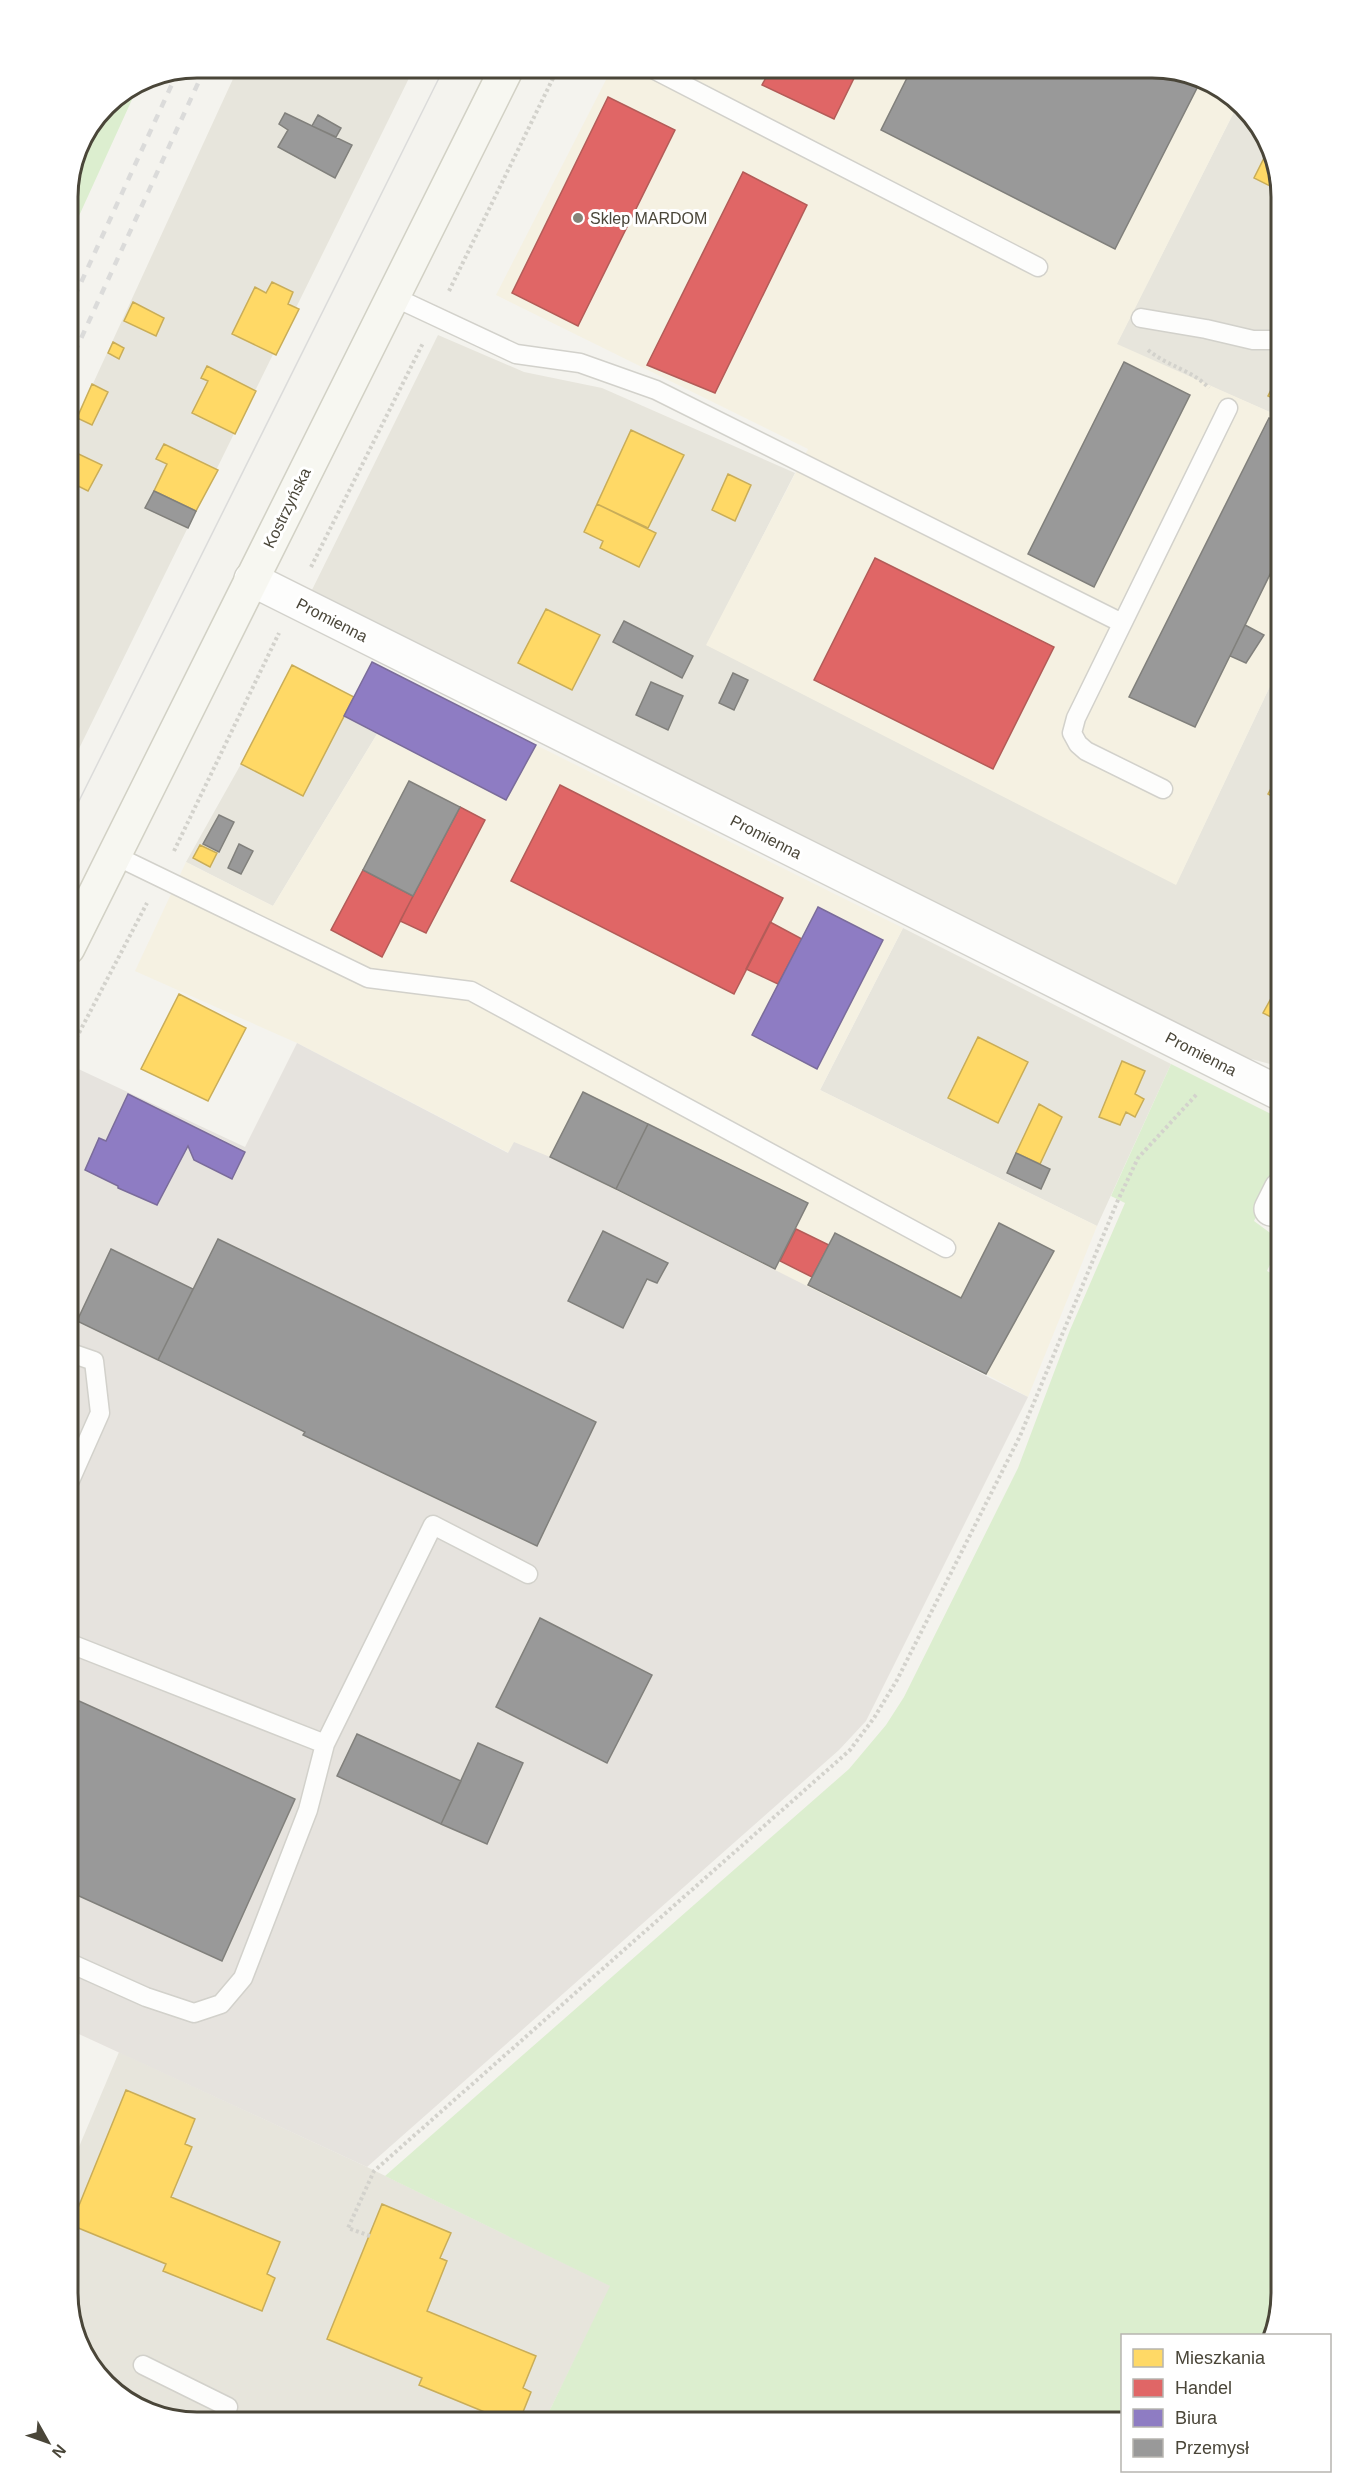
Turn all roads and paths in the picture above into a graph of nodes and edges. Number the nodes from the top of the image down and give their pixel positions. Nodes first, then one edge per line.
1 (502, 78) edge
2 (553, 78) edge
3 (670, 78) edge
4 (1038, 267) dead end
5 (392, 296) junction
6 (437, 316) junction
7 (1141, 318) joint
8 (1271, 340) edge
9 (1228, 408) joint
10 (251, 579) junction
11 (294, 601) junction
12 (1122, 623) junction
13 (1163, 789) dead end
14 (114, 855) junction
15 (161, 877) junction
16 (78, 928) edge
17 (78, 1035) edge
18 (1225, 1066) junction
19 (1271, 1089) edge
20 (946, 1248) dead end
21 (78, 1355) edge
22 (78, 1462) edge
23 (528, 1574) dead end
24 (78, 1647) edge
25 (325, 1744) junction
26 (78, 1966) edge
27 (369, 2236) dead end
28 (143, 2366) dead end
29 (226, 2412) edge

1 - 5 main road, Kostrzyńska
2 - 6 path
3 - 4 lane
5 - 6 lane
5 - 10 main road, Kostrzyńska
6 - 11 path
6 - 12 lane
7 - 8 lane
7 - 9 path
9 - 12 lane
10 - 11 street, Promienna
10 - 14 main road, Kostrzyńska
11 - 15 path
11 - 18 street, Promienna
12 - 13 lane
14 - 15 lane
14 - 16 main road, Kostrzyńska
15 - 17 path
15 - 20 lane
18 - 19 street, Promienna
18 - 27 path
21 - 22 lane
23 - 25 lane
24 - 25 lane
25 - 26 lane
28 - 29 lane

